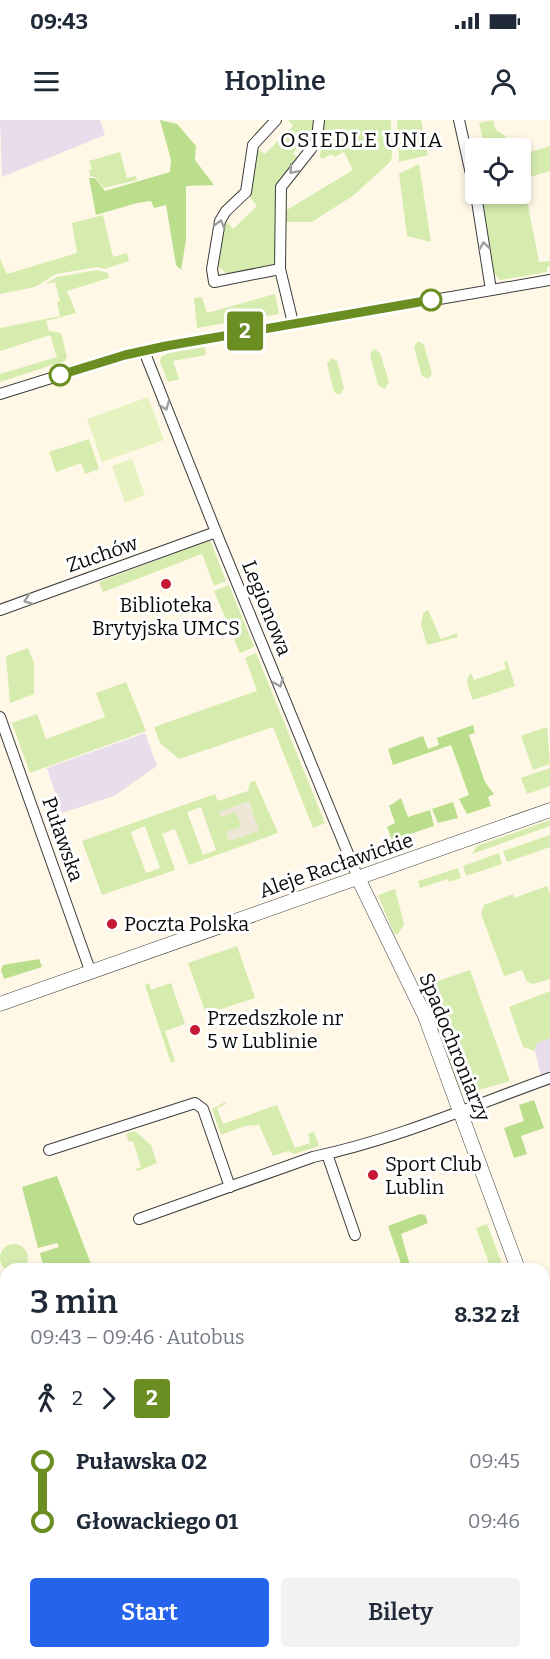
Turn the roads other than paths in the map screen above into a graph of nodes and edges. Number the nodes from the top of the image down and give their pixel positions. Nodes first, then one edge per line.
1 (276, 120) edge
2 (319, 120) edge
3 (459, 120) edge
4 (280, 269) junction
5 (550, 280) edge
6 (491, 290) junction
7 (293, 323) junction
8 (144, 351) junction
9 (0, 394) edge
10 (216, 532) junction
11 (0, 610) edge
12 (0, 717) edge
13 (550, 810) edge
14 (358, 879) junction
15 (92, 973) junction
16 (0, 1005) edge
17 (550, 1078) edge
18 (460, 1111) junction
19 (49, 1150) dead end
20 (327, 1154) junction
21 (230, 1187) junction
22 (139, 1219) dead end
23 (355, 1235) dead end
24 (516, 1263) edge

4 -> 1 street
2 -> 4 street
6 -> 3 street
4 - 7 street
5 - 6 street
6 - 7 street
7 - 8 street
8 - 9 street
8 -> 10 street, Legionowa
10 -> 11 street, Zuchów
10 -> 14 street, Legionowa
12 - 15 street, Puławska
13 - 14 street, Aleje Racławickie
14 - 15 street, Aleje Racławickie
14 - 18 street, Spadochroniarzy
15 - 16 street, Aleje Racławickie
17 - 18 street
18 - 20 street
18 - 24 street, Spadochroniarzy
19 - 21 street
20 - 21 street
20 - 23 street
21 - 22 street

